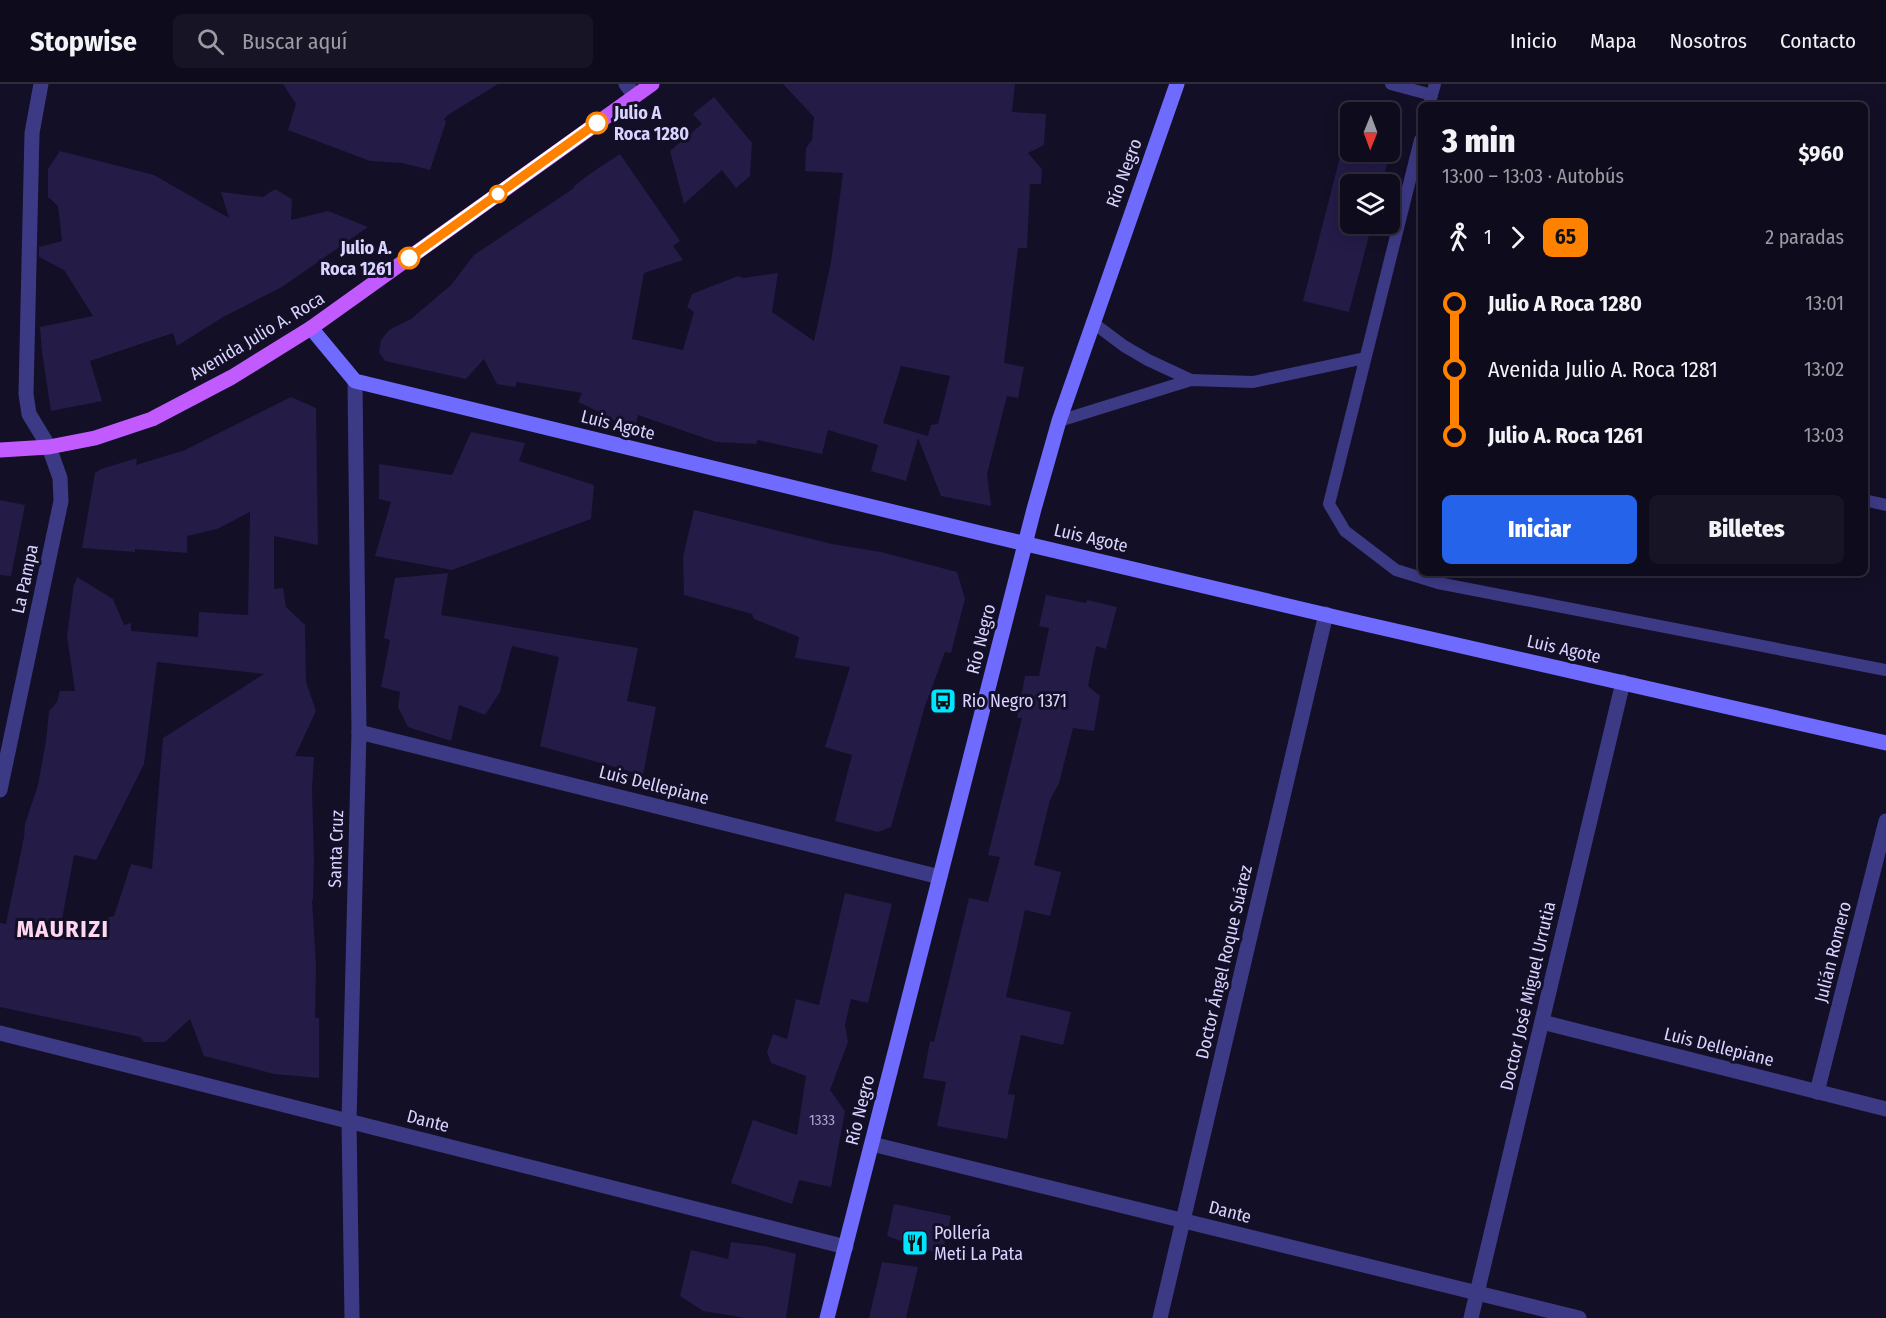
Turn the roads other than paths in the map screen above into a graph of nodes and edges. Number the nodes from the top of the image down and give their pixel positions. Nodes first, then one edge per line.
1 (41, 84) edge
2 (652, 84) edge
3 (1177, 84) edge
4 (1391, 84) edge
5 (631, 90) edge
6 (1432, 95) edge
7 (1418, 148) edge
8 (1092, 322) junction
9 (311, 328) junction
10 (1365, 358) junction
11 (1191, 380) junction
12 (355, 381) junction
13 (1059, 421) junction
14 (49, 447) junction
15 (0, 450) edge
16 (1868, 501) edge
17 (1886, 506) edge
18 (1025, 542) junction
19 (1326, 614) junction
20 (1886, 670) edge
21 (1623, 682) junction
22 (359, 732) junction
23 (1886, 743) edge
24 (0, 790) edge
25 (1886, 821) edge
26 (940, 877) junction
27 (1542, 1022) junction
28 (0, 1033) edge
29 (1817, 1092) junction
30 (1886, 1109) edge
31 (349, 1121) junction
32 (872, 1144) junction
33 (1183, 1220) junction
34 (846, 1247) junction
35 (1477, 1293) junction
36 (352, 1318) edge
37 (828, 1318) edge
38 (1160, 1318) edge
39 (1471, 1318) edge
40 (1579, 1318) edge

1 - 14 street, La Pampa
2 - 5 main road, Avenida Julio A. Roca
3 - 8 main road, Río Negro
4 - 6 lane
5 - 9 main road, Avenida Julio A. Roca
7 - 10 lane
8 - 11 lane
8 - 13 main road, Río Negro
9 - 12 main road
9 - 14 main road, Avenida Julio A. Roca
10 - 11 lane
10 - 20 lane
11 - 13 lane
12 - 18 main road, Luis Agote
12 - 22 street, Santa Cruz
13 - 18 main road, Río Negro
14 - 15 main road, Avenida Julio A. Roca
14 - 24 street, La Pampa
16 - 17 lane
18 - 19 main road, Luis Agote
18 - 26 main road, Río Negro
19 - 21 main road, Luis Agote
19 - 33 street, Doctor Ángel Roque Suárez
21 - 23 main road, Luis Agote
21 - 27 street, Doctor José Miguel Urrutia
22 - 26 street, Luis Dellepiane
22 - 31 street, Santa Cruz
25 - 29 street, Julián Romero
26 - 32 main road, Río Negro
27 - 29 street, Luis Dellepiane
27 - 35 street, Doctor José Miguel Urrutia
28 - 31 street, Dante
29 - 30 street, Luis Dellepiane
31 - 34 street, Dante
31 - 36 street, Santa Cruz
32 - 33 street, Dante
32 - 34 main road, Río Negro
33 - 35 street, Dante
33 - 38 street, Doctor Ángel Roque Suárez
34 - 37 main road, Río Negro
35 - 39 street, Doctor José Miguel Urrutia
35 - 40 street, Dante

